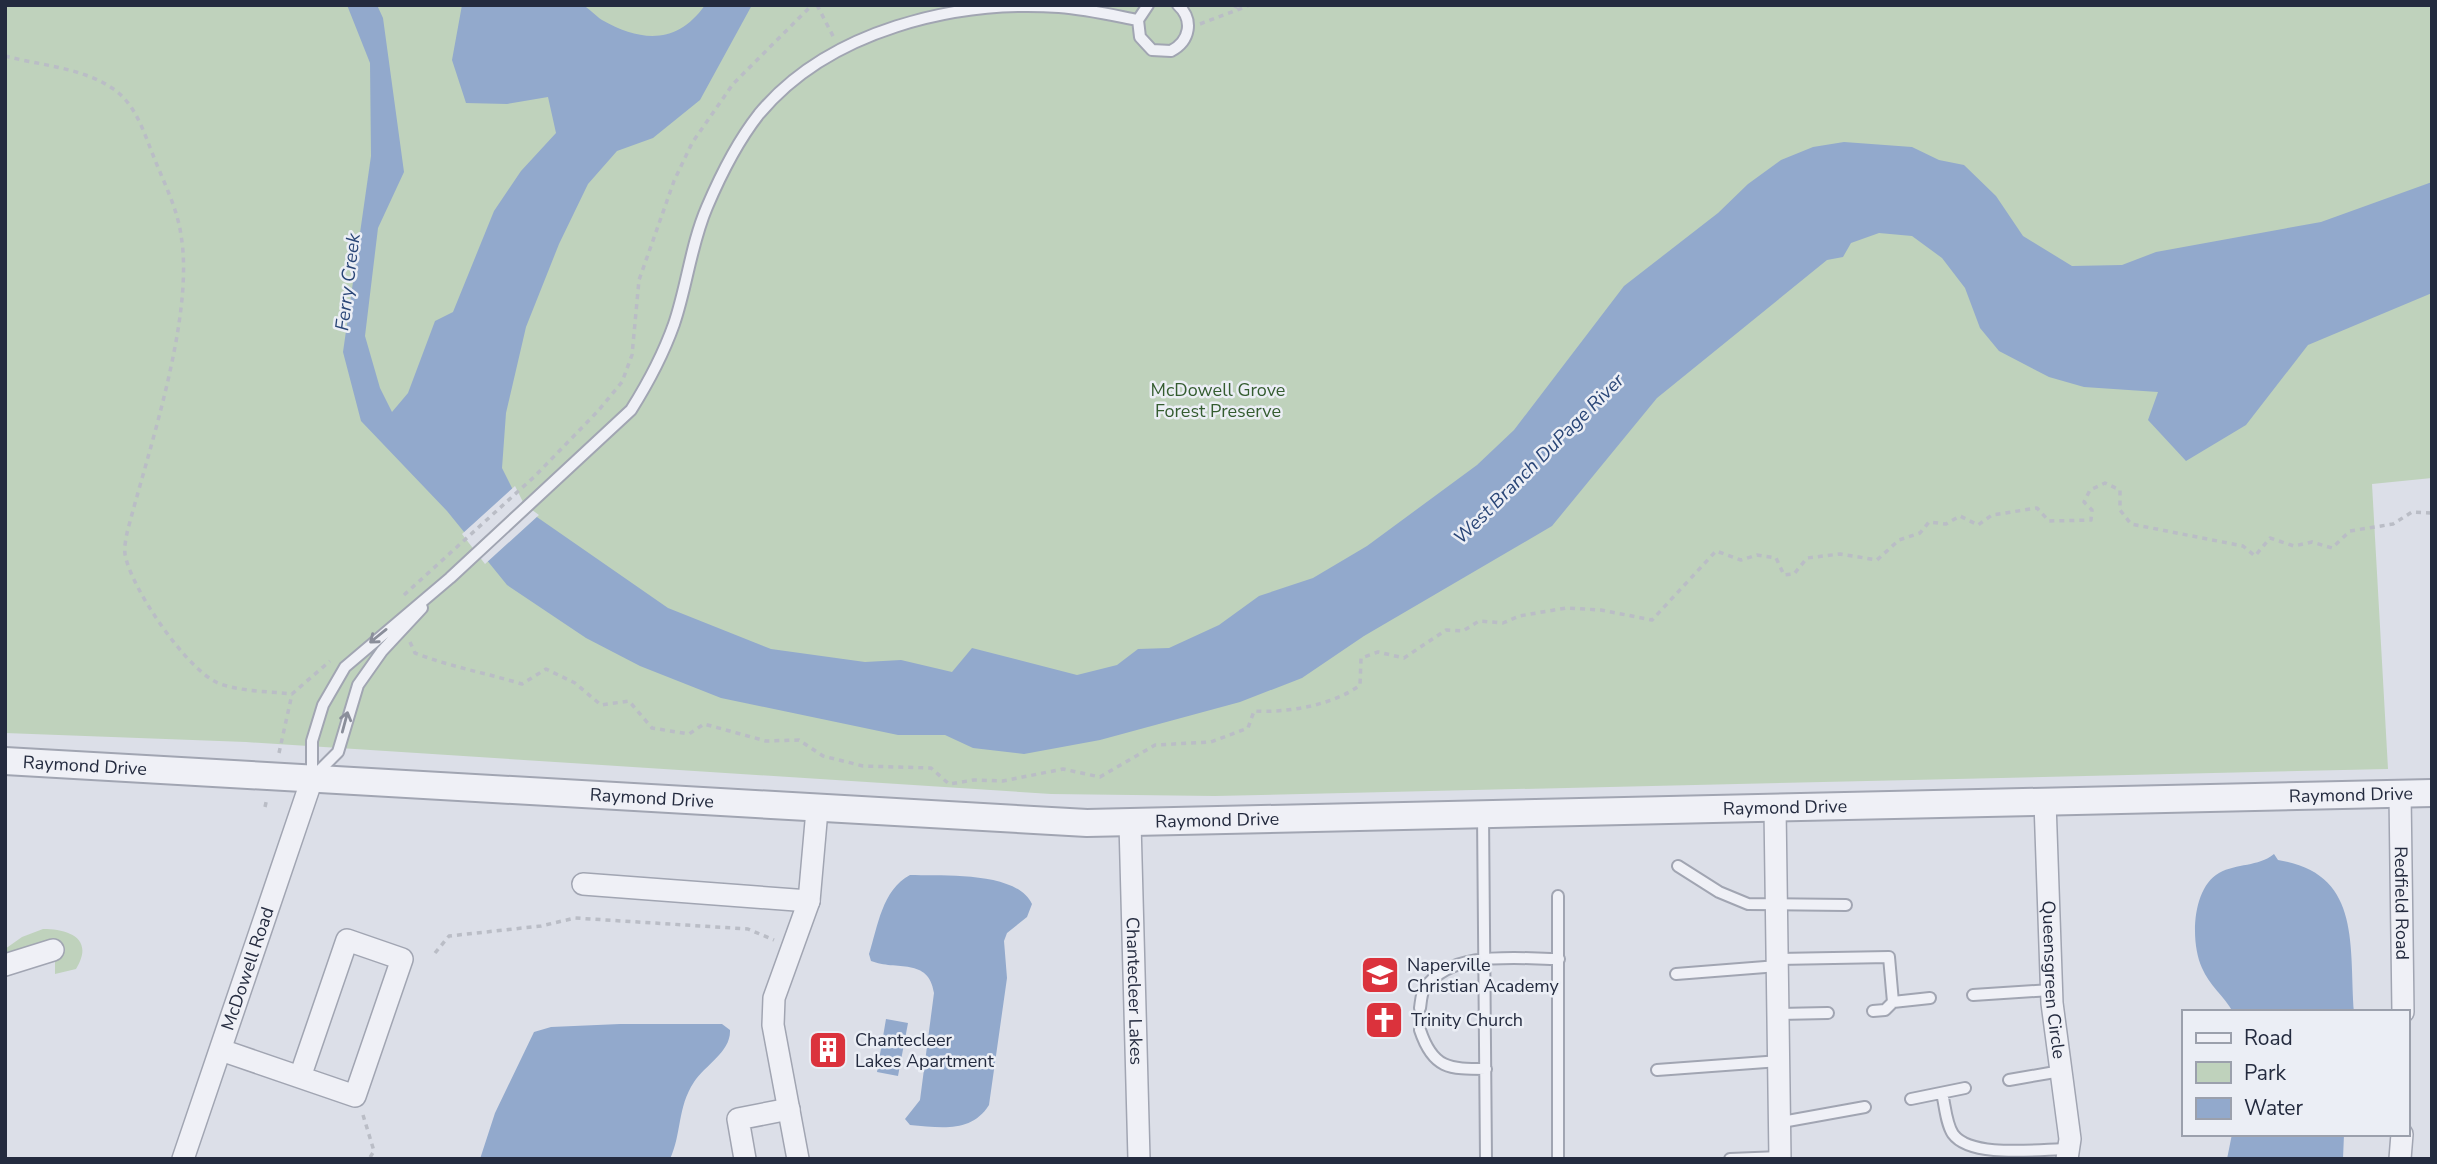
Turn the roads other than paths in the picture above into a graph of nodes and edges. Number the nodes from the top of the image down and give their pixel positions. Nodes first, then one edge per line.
1 (1148, 5) edge
2 (1178, 5) edge
3 (1138, 20) junction
4 (450, 578) junction
5 (5, 761) edge
6 (312, 779) junction
7 (2400, 793) junction
8 (2432, 793) edge
9 (2045, 802) junction
10 (1775, 808) junction
11 (817, 810) junction
12 (1483, 815) junction
13 (1130, 823) junction
14 (1678, 866) dead end
15 (583, 884) dead end
16 (1558, 896) dead end
17 (809, 901) junction
18 (1846, 905) dead end
19 (1777, 907) junction
20 (54, 950) dead end
21 (1485, 959) junction
22 (1559, 959) junction
23 (1778, 963) junction
24 (5, 965) edge
25 (1676, 974) dead end
26 (2051, 990) junction
27 (1973, 995) dead end
28 (1930, 998) dead end
29 (1894, 1002) junction
30 (1420, 1009) dead end
31 (2403, 1010) edge
32 (1873, 1012) dead end
33 (1828, 1013) dead end
34 (1779, 1014) junction
35 (1420, 1030) dead end
36 (220, 1050) junction
37 (1780, 1062) junction
38 (1486, 1069) junction
39 (1657, 1070) dead end
40 (2061, 1071) junction
41 (300, 1077) junction
42 (2010, 1080) dead end
43 (1965, 1087) dead end
44 (1942, 1093) junction
45 (1910, 1099) dead end
46 (1865, 1107) dead end
47 (789, 1109) junction
48 (1782, 1122) junction
49 (2402, 1136) edge
50 (2068, 1154) edge
51 (1780, 1158) edge
52 (183, 1159) edge
53 (745, 1159) edge
54 (798, 1159) edge
55 (1139, 1159) edge
56 (1486, 1159) edge
57 (1558, 1159) edge
58 (1730, 1159) edge
59 (2400, 1159) edge

1 - 3 lane
2 - 3 lane
3 - 4 lane
6 -> 4 lane
4 -> 6 lane
5 - 6 street, Raymond Drive
6 - 11 street, Raymond Drive
6 - 36 street, McDowell Road
7 - 8 street, Raymond Drive
7 - 9 street, Raymond Drive
7 - 31 street, Redfield Road
9 - 10 street, Raymond Drive
9 - 26 street, Queensgreen Circle
10 - 12 street, Raymond Drive
10 - 19 street
11 - 13 street, Raymond Drive
11 - 17 street
12 - 13 street, Raymond Drive
12 - 21 lane
13 - 55 street, Chantecleer Lakes
14 - 19 lane
15 - 17 street
16 - 22 lane
17 - 47 street
18 - 19 lane
19 - 23 street
20 - 24 street
21 - 22 lane
21 - 30 lane
21 - 38 lane
22 - 57 lane
23 - 25 lane
23 - 29 lane
23 - 34 street
26 - 27 lane
26 - 40 street, Queensgreen Circle
28 - 29 lane
29 - 32 lane
33 - 34 lane
34 - 37 street
35 - 38 lane
36 - 41 street
36 - 52 street, McDowell Road
37 - 39 lane
37 - 48 street
38 - 56 lane
40 - 42 lane
40 - 50 street, Queensgreen Circle
41 - 41 street
43 - 44 lane
44 - 45 lane
44 - 50 lane
46 - 48 lane
47 - 53 street
47 - 54 street
48 - 51 street
49 - 59 street
51 - 58 lane

